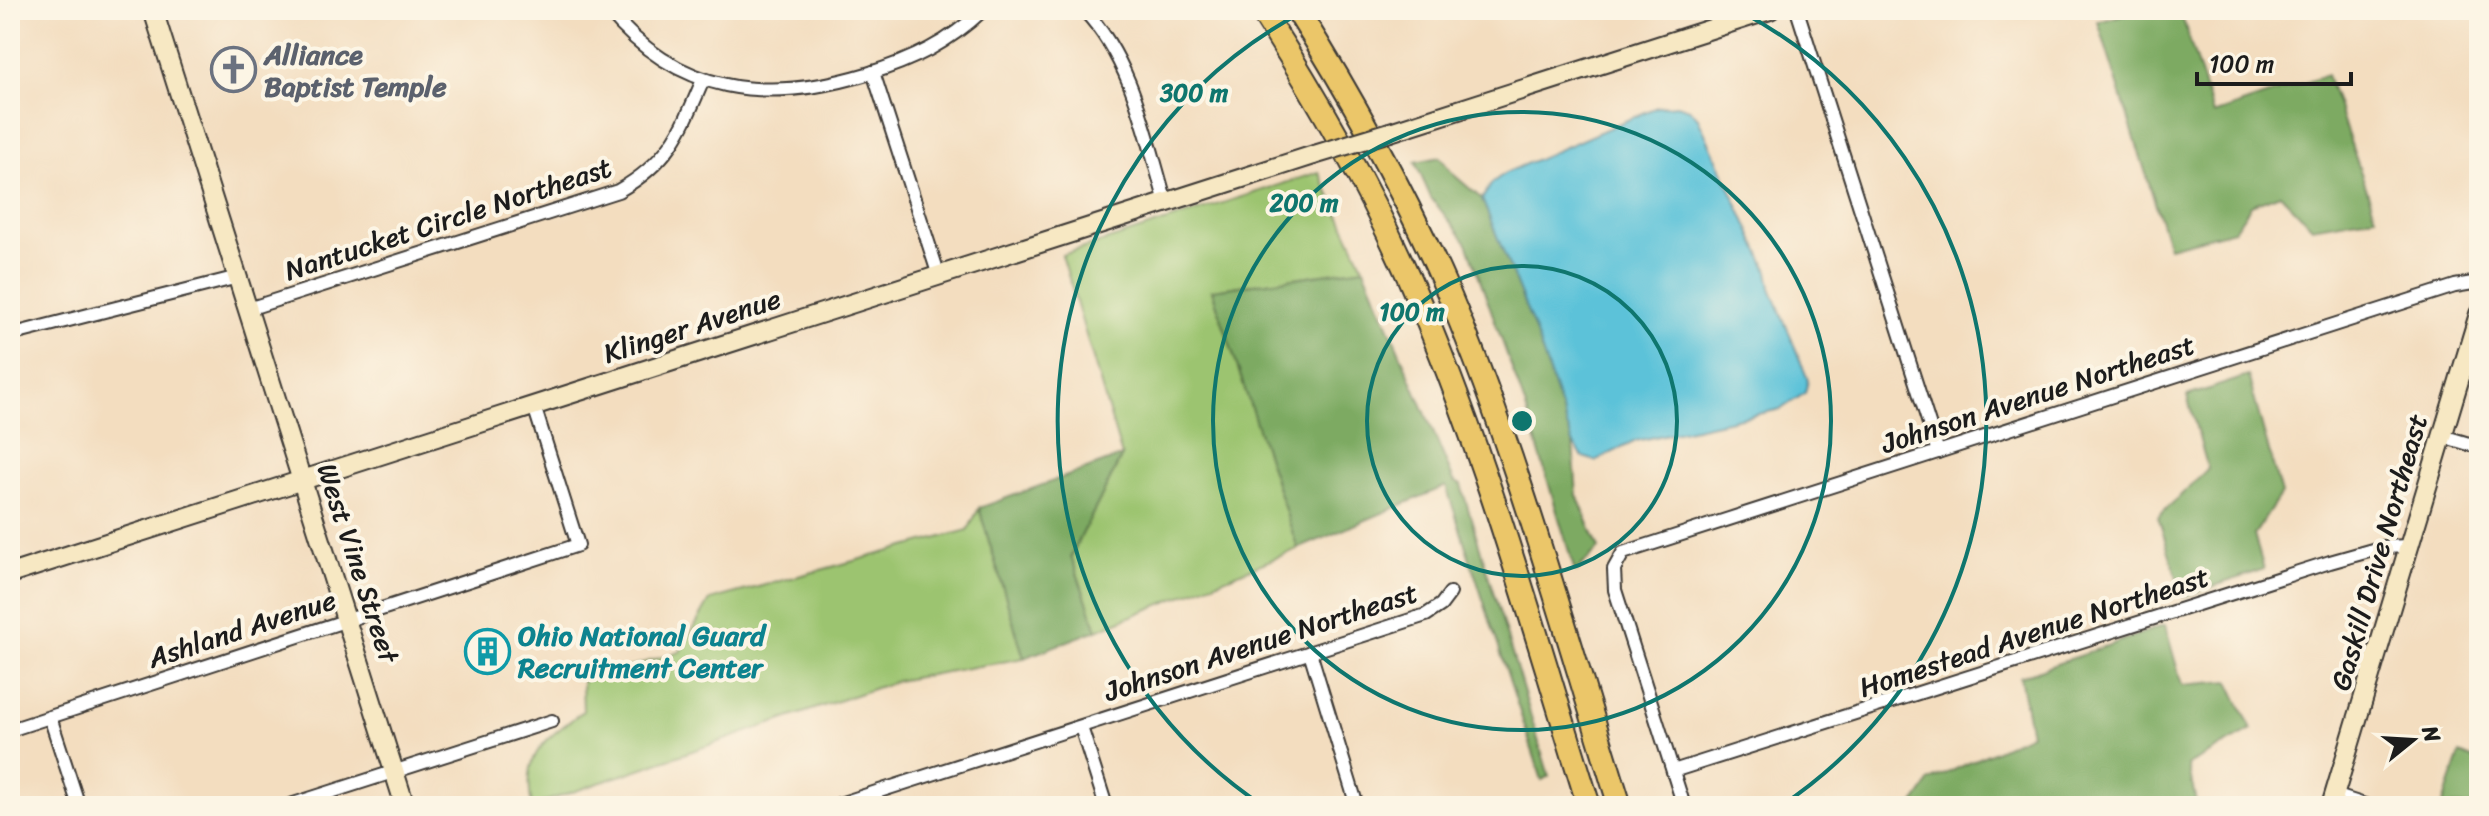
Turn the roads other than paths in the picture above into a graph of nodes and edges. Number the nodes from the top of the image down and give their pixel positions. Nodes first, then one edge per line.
1 (153, 10) edge
2 (608, 10) edge
3 (983, 10) edge
4 (1084, 10) edge
5 (1261, 10) edge
6 (1297, 10) edge
7 (1770, 10) edge
8 (1797, 10) edge
9 (873, 72) junction
10 (703, 80) junction
11 (1166, 202) junction
12 (939, 276) junction
13 (238, 277) junction
14 (2479, 282) edge
15 (248, 309) junction
16 (2479, 314) edge
17 (10, 335) edge
18 (534, 406) junction
19 (2442, 436) junction
20 (2479, 447) edge
21 (1938, 452) junction
22 (302, 480) junction
23 (2410, 546) junction
24 (10, 574) edge
25 (1450, 593) dead end
26 (347, 620) junction
27 (1310, 652) junction
28 (50, 717) junction
29 (552, 721) dead end
30 (1081, 727) junction
31 (10, 730) edge
32 (394, 771) junction
33 (1673, 771) junction
34 (880, 791) junction
35 (2333, 800) edge
36 (79, 806) edge
37 (287, 806) edge
38 (405, 806) edge
39 (833, 806) edge
40 (885, 806) edge
41 (1106, 806) edge
42 (1357, 806) edge
43 (1589, 806) edge
44 (1620, 806) edge
45 (1684, 806) edge
46 (2368, 806) edge

1 - 13 street, West Vine Street
2 - 10 street
3 - 9 street
4 - 11 street
5 - 43 highway
6 - 44 highway
7 - 11 street, Klinger Avenue, bridge
8 - 21 street
9 - 10 street
9 - 12 street
10 - 15 street, Nantucket Circle Northeast
11 - 12 street, Klinger Avenue
12 - 18 street, Klinger Avenue
13 - 15 street, West Vine Street
13 - 17 street
14 - 21 street, Johnson Avenue Northeast
15 - 22 street, West Vine Street
16 - 19 street, Gaskill Drive Northeast
18 - 22 street, Klinger Avenue
18 - 26 street, Ashland Avenue
19 - 20 street
19 - 23 street, Gaskill Drive Northeast
21 - 33 street, Johnson Avenue Northeast
22 - 24 street, Klinger Avenue
22 - 26 street, West Vine Street
23 - 33 street, Homestead Avenue Northeast
23 - 35 street, Gaskill Drive Northeast
25 - 27 street, Johnson Avenue Northeast
26 - 28 street, Ashland Avenue
26 - 32 street, West Vine Street
27 - 30 street, Johnson Avenue Northeast
27 - 42 street
28 - 31 street, Ashland Avenue
28 - 36 street
29 - 32 street
30 - 34 street, Johnson Avenue Northeast
30 - 41 street
32 - 37 street
32 - 38 street, West Vine Street
33 - 45 street
34 - 39 street, Johnson Avenue Northeast
34 - 40 street
35 - 46 street

